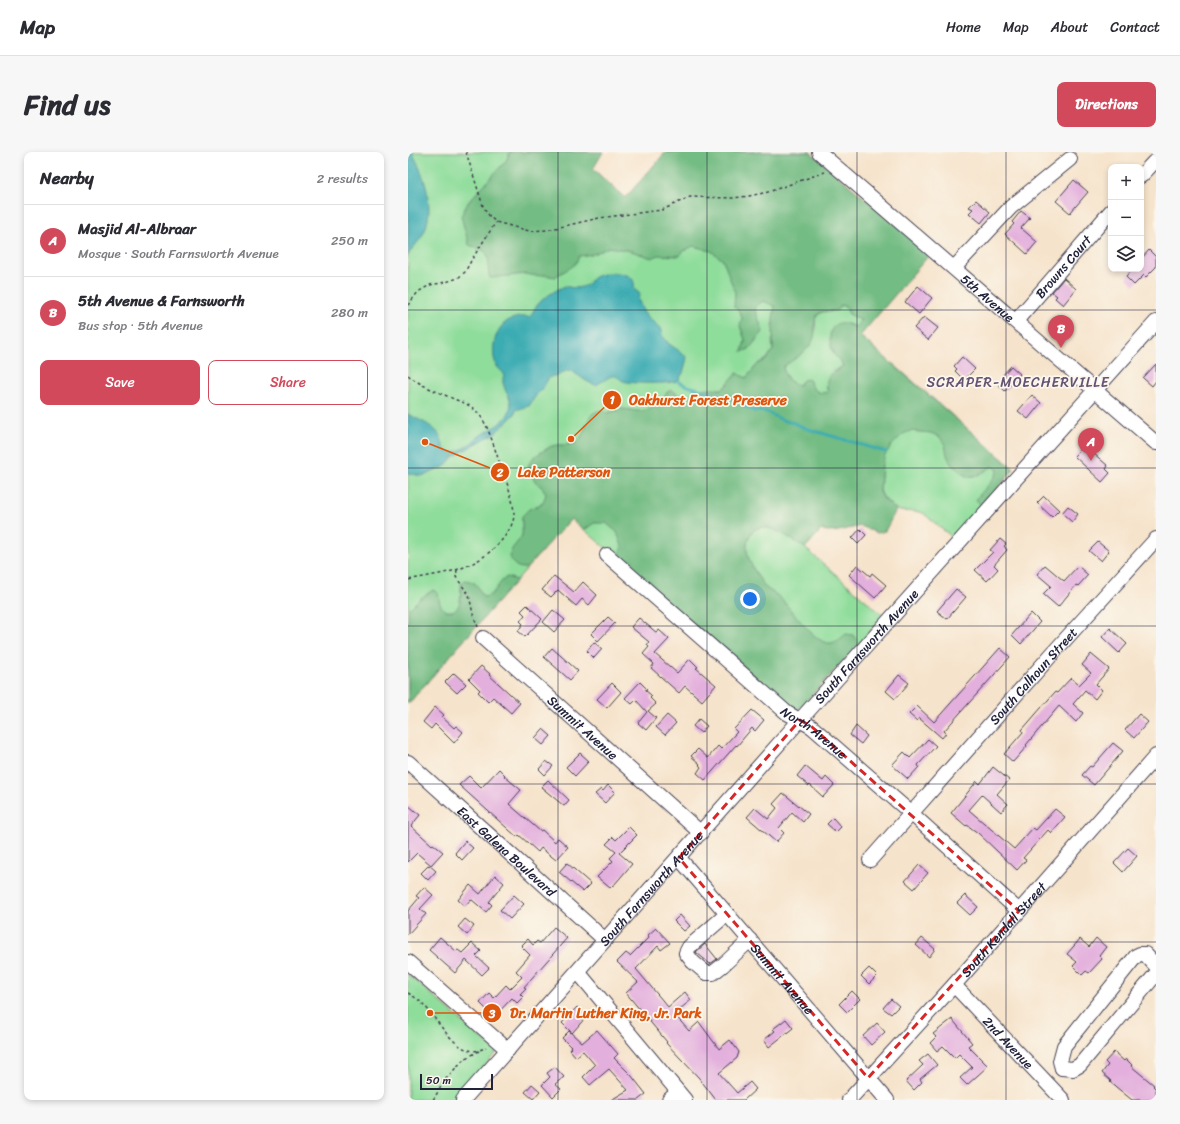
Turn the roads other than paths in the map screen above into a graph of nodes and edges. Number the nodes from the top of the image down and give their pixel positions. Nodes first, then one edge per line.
1 (819, 152) edge
2 (1070, 159) dead end
3 (1154, 162) dead end
4 (1144, 173) edge
5 (1108, 214) edge
6 (954, 268) junction
7 (1016, 321) junction
8 (1156, 322) edge
9 (1095, 391) junction
10 (1156, 443) edge
11 (1156, 539) edge
12 (607, 555) dead end
13 (483, 638) road end
14 (800, 720) junction
15 (1156, 756) edge
16 (408, 762) edge
17 (912, 814) junction
18 (700, 833) junction
19 (679, 858) junction
20 (870, 860) dead end
21 (1019, 911) junction
22 (727, 914) junction
23 (605, 940) junction
24 (750, 940) junction
25 (408, 962) edge
26 (1156, 966) edge
27 (578, 972) junction
28 (1156, 974) edge
29 (954, 985) junction
30 (508, 1050) junction
31 (1062, 1068) junction
32 (868, 1078) junction
33 (1048, 1084) junction
34 (677, 1097) edge
35 (463, 1100) edge
36 (849, 1100) edge
37 (887, 1100) edge
38 (1063, 1100) edge

1 - 6 street, 5th Avenue
2 - 6 street
3 - 4 street
5 - 7 street, Browns Court
6 - 7 street, 5th Avenue
7 - 9 street, 5th Avenue
8 - 9 street, South Farnsworth Avenue
9 - 10 street, 5th Avenue
9 - 14 street, South Farnsworth Avenue
11 - 17 street, South Calhoun Street
12 - 14 street, North Avenue
13 - 18 street, Summit Avenue
14 - 17 street, North Avenue
14 - 18 street, South Farnsworth Avenue
15 - 21 street, South Kendall Street
16 - 23 street, East Galena Boulevard
17 - 20 street, South Calhoun Street
17 - 21 street, North Avenue
18 - 19 street, South Farnsworth Avenue
19 - 22 street, Summit Avenue
19 - 23 street, South Farnsworth Avenue
21 - 29 street, South Kendall Street
22 - 24 street, Summit Avenue
22 - 24 street
23 - 27 street, South Farnsworth Avenue
24 - 32 street, Summit Avenue
25 - 30 street
26 - 31 street
27 - 30 street, South Farnsworth Avenue
27 - 34 street
28 - 31 street
29 - 32 street, South Kendall Street
29 - 33 street, 2nd Avenue
30 - 35 street, South Farnsworth Avenue
31 - 33 street
32 - 36 street, South Kendall Street
32 - 37 street, Summit Avenue
33 - 38 street, 2nd Avenue

